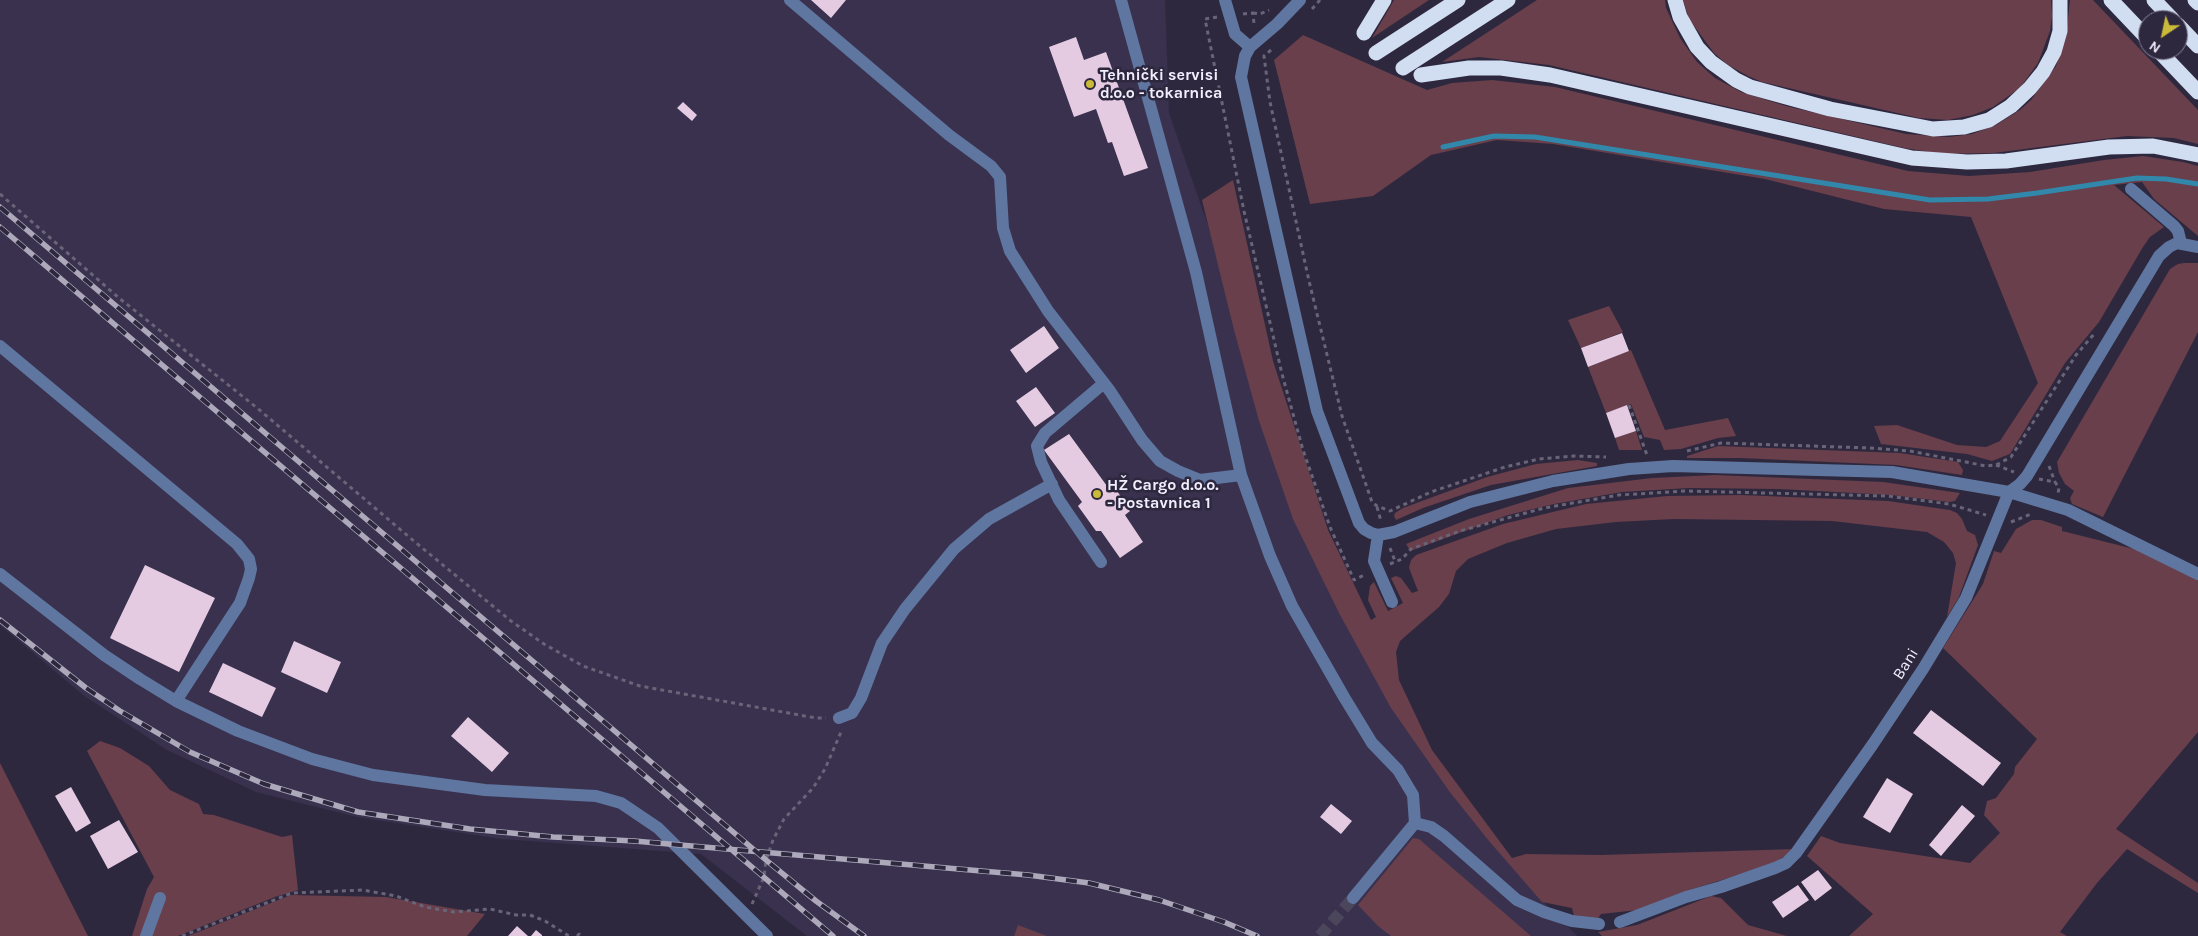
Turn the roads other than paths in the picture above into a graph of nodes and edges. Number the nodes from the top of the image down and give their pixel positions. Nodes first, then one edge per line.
1 (790, 0) edge
2 (1121, 0) edge
3 (1224, 0) edge
4 (1300, 0) edge
5 (1384, 0) edge
6 (1458, 0) edge
7 (1508, 0) edge
8 (1675, 0) edge
9 (2060, 0) edge
10 (2110, 0) edge
11 (2154, 0) edge
12 (2164, 10) edge
13 (2138, 29) edge
14 (1364, 33) dead end
15 (2188, 36) edge
16 (2198, 46) edge
17 (1250, 47) junction
18 (1376, 53) dead end
19 (2168, 60) edge
20 (1404, 68) dead end
21 (1421, 75) dead end
22 (2198, 92) edge
23 (2198, 155) edge
24 (2130, 189) dead end
25 (2180, 243) junction
26 (2198, 247) edge
27 (0, 346) edge
28 (1104, 383) junction
29 (1241, 475) junction
30 (1052, 484) junction
31 (2009, 492) junction
32 (1378, 535) junction
33 (1101, 562) dead end
34 (0, 574) edge
35 (2198, 574) edge
36 (1392, 602) dead end
37 (176, 700) junction
38 (843, 716) road end
39 (1415, 823) junction
40 (160, 898) dead end
41 (1353, 898) tunnel mouth
42 (1620, 922) dead end
43 (1598, 930) edge
44 (146, 936) edge
45 (767, 936) edge

1 - 28 street
2 - 29 street
3 - 17 street
4 - 17 street
5 - 14 highway
6 - 18 highway
7 - 20 highway
8 - 9 highway
10 - 13 highway
11 - 12 highway
15 - 16 highway
17 - 32 street
19 - 22 highway
21 - 23 highway
24 - 25 street
25 - 26 street
25 - 31 street
27 - 37 street
28 - 29 street
28 - 30 street
29 - 39 street
30 - 33 street
30 - 38 street
31 - 32 street
31 - 35 street
31 - 42 street, Bani
32 - 36 street
34 - 37 street
37 - 45 street
39 - 41 street
39 - 43 street
40 - 44 street

